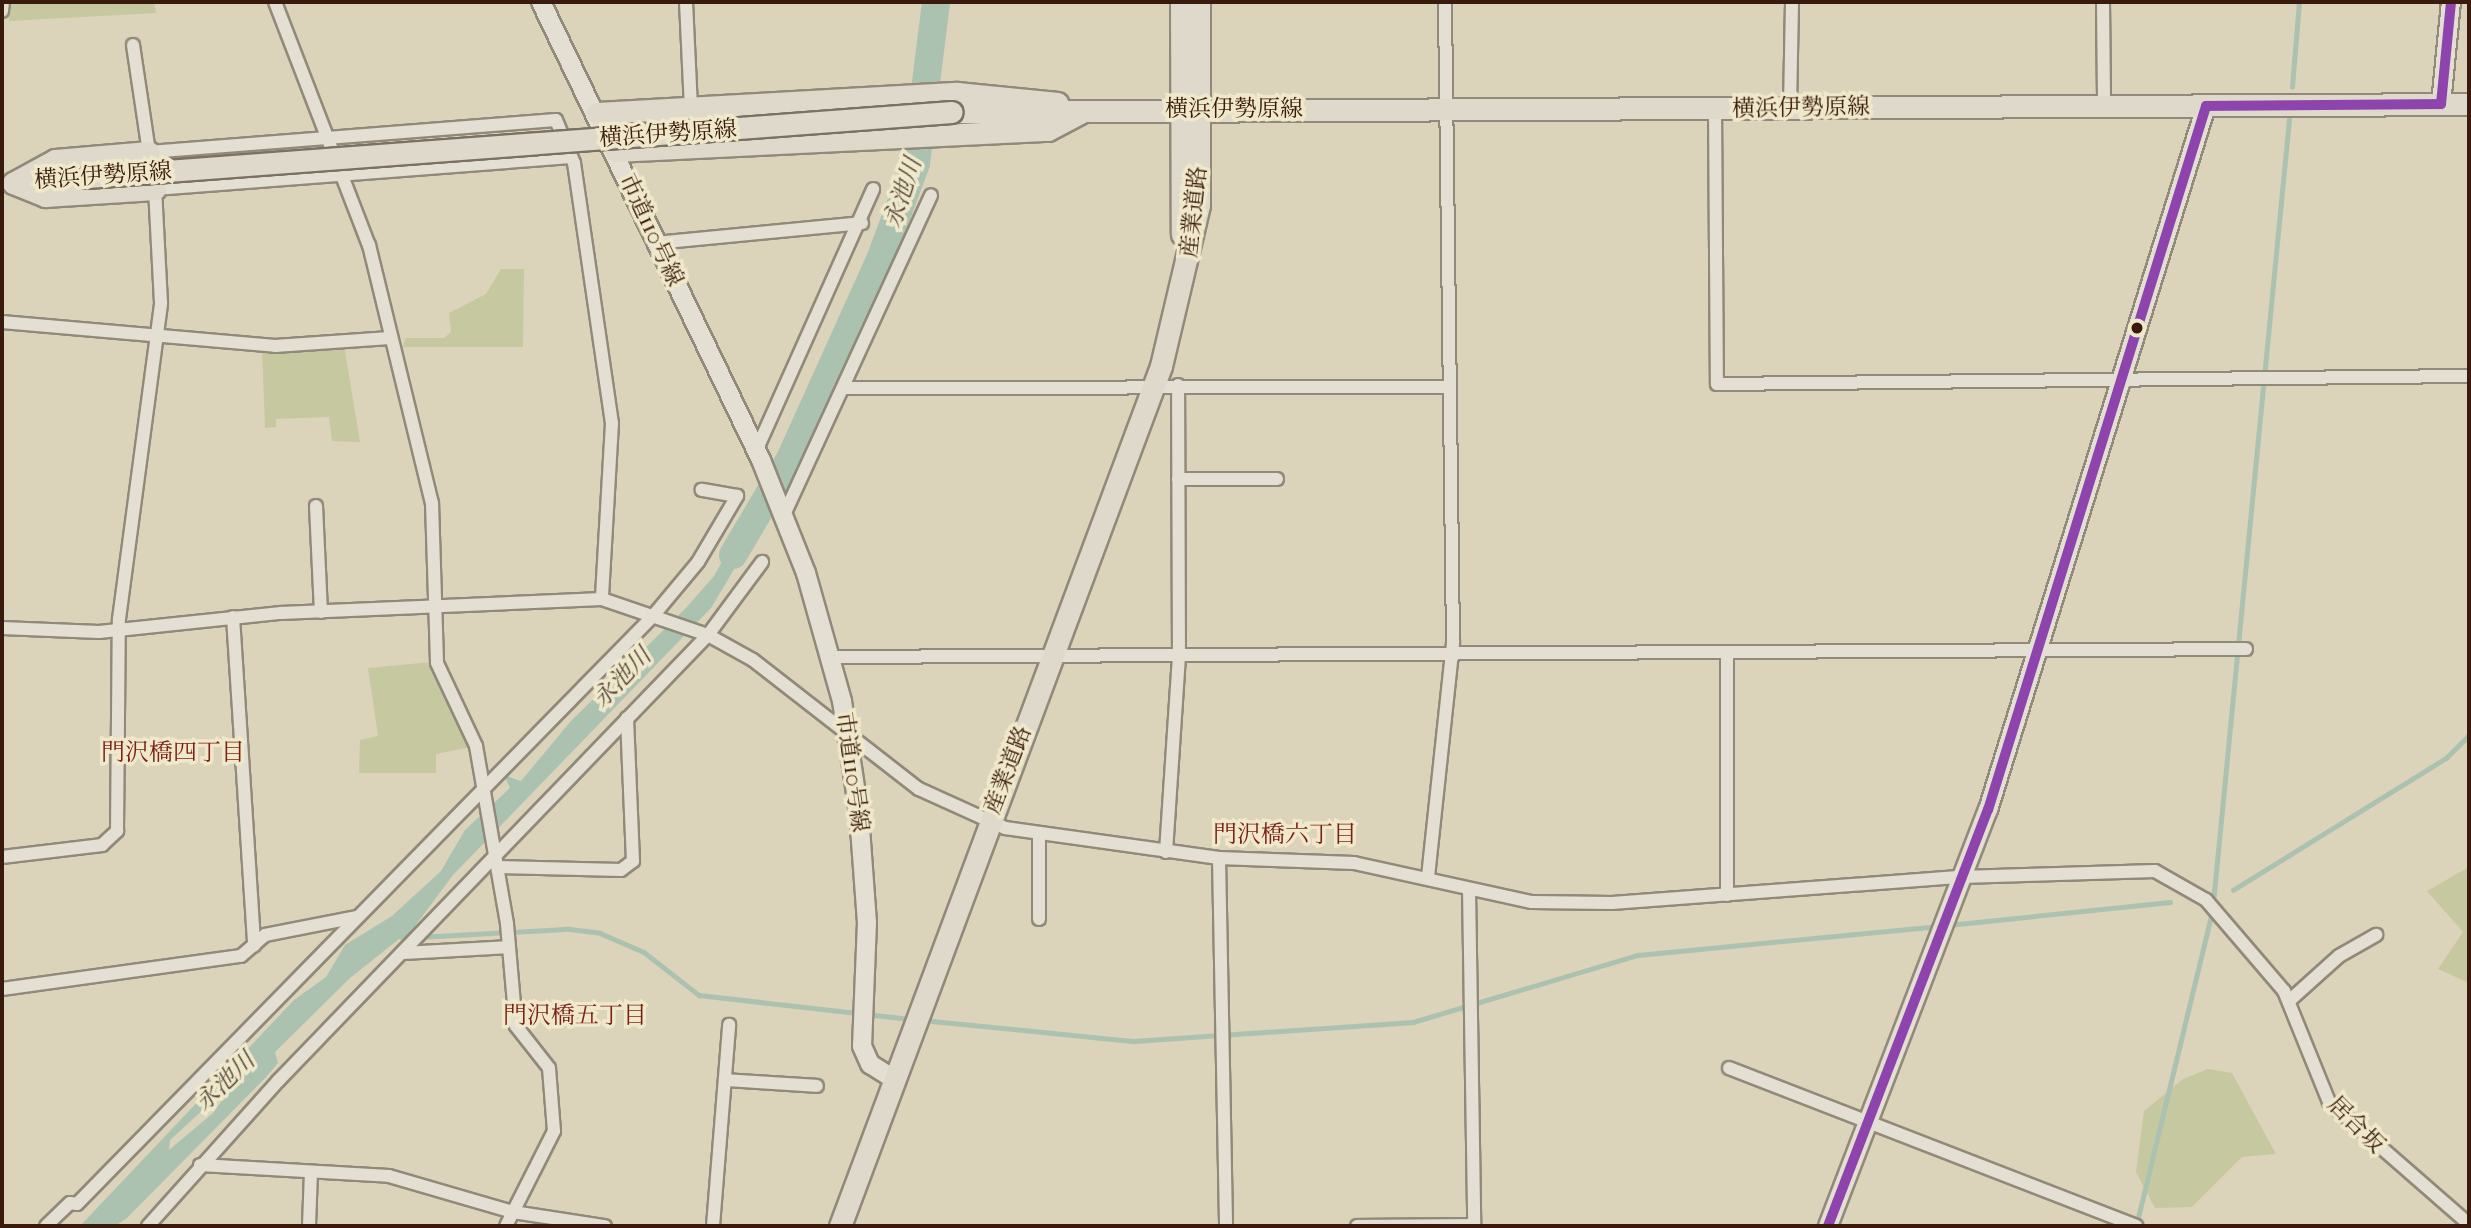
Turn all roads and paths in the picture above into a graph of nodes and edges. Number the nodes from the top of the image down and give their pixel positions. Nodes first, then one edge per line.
1 (4, 2) edge
2 (275, 2) edge
3 (541, 2) edge
4 (686, 2) edge
5 (1181, 2) edge
6 (1199, 2) edge
7 (1445, 2) edge
8 (1792, 2) edge
9 (2103, 2) edge
10 (2451, 2) edge
11 (2, 11) edge
12 (133, 45) dead end
13 (954, 102) junction
14 (2441, 104) junction
15 (2469, 104) edge
16 (2104, 106) junction
17 (2206, 106) junction
18 (1790, 107) junction
19 (691, 109) junction
20 (1191, 109) junction
21 (1715, 109) junction
22 (1087, 110) junction
23 (1447, 110) junction
24 (597, 113) junction
25 (458, 130) junction
26 (332, 139) junction
27 (615, 151) junction
28 (149, 152) junction
29 (571, 157) junction
30 (463, 165) junction
31 (346, 174) junction
32 (7, 183) edge
33 (155, 189) junction
34 (873, 189) dead end
35 (931, 195) dead end
36 (862, 223) junction
37 (656, 243) junction
38 (2, 322) edge
39 (157, 335) junction
40 (390, 338) junction
41 (2469, 376) edge
42 (2124, 377) junction
43 (1154, 384) junction
44 (1178, 385) junction
45 (1449, 387) junction
46 (846, 388) junction
47 (758, 455) junction
48 (1178, 479) junction
49 (1277, 479) dead end
50 (702, 490) dead end
51 (316, 506) dead end
52 (782, 513) junction
53 (762, 562) dead end
54 (601, 599) junction
55 (436, 608) junction
56 (321, 612) junction
57 (233, 617) junction
58 (656, 617) junction
59 (2, 628) edge
60 (122, 629) junction
61 (704, 634) junction
62 (2241, 648) dead end
63 (2035, 651) junction
64 (1727, 653) junction
65 (1052, 656) junction
66 (1179, 656) junction
67 (1452, 656) junction
68 (832, 657) junction
69 (627, 719) junction
70 (850, 741) junction
71 (482, 790) junction
72 (988, 821) junction
73 (1039, 835) junction
74 (1166, 852) junction
75 (2, 857) edge
76 (496, 858) junction
77 (1219, 858) junction
78 (1428, 877) junction
79 (1961, 877) junction
80 (1469, 889) junction
81 (1727, 895) junction
82 (357, 917) junction
83 (1039, 919) dead end
84 (2376, 935) dead end
85 (509, 944) junction
86 (254, 945) junction
87 (408, 948) junction
88 (2, 989) edge
89 (2286, 996) junction
90 (729, 1025) dead end
91 (1729, 1068) dead end
92 (891, 1078) junction
93 (725, 1080) junction
94 (817, 1086) dead end
95 (1869, 1120) junction
96 (200, 1165) junction
97 (311, 1172) junction
98 (513, 1212) junction
99 (2469, 1223) edge
100 (2134, 1224) edge
101 (596, 1225) edge
102 (47, 1226) edge
103 (148, 1226) edge
104 (309, 1226) edge
105 (506, 1226) edge
106 (713, 1226) edge
107 (840, 1226) edge
108 (1226, 1226) edge
109 (1357, 1226) edge
110 (1474, 1226) edge
111 (1828, 1226) edge

1 - 11 street
2 - 26 street
3 - 24 street, 市道110号線
4 - 19 street
5 - 20 main road
6 - 20 main road
7 - 23 street
8 - 18 street
9 - 16 street
10 - 14 street
12 - 28 street
13 - 19 main road
13 - 22 main road, 横浜伊勢原線
13 - 32 main road, 横浜伊勢原線, bridge
14 - 15 main road, 横浜伊勢原線
14 - 17 main road, 横浜伊勢原線
16 - 17 main road, 横浜伊勢原線
16 - 18 main road, 横浜伊勢原線
17 - 42 street
18 - 21 main road, 横浜伊勢原線
19 - 24 main road
20 - 22 main road, 横浜伊勢原線
20 - 23 main road, 横浜伊勢原線
20 - 43 main road, 産業道路
21 - 23 main road, 横浜伊勢原線
21 - 42 street
22 - 27 main road
23 - 45 street
24 - 27 street, 市道110号線
25 - 26 street
25 - 29 street
25 - 30 street
26 - 28 street
26 - 31 street
27 - 37 street, 市道110号線
28 - 32 main road
29 - 30 street
29 - 54 street
30 - 31 street
31 - 33 street
31 - 40 street
32 - 33 main road
33 - 39 street
34 - 36 street
35 - 46 street
36 - 37 street
36 - 47 street
37 - 47 street, 市道110号線
38 - 39 street
39 - 40 street
39 - 60 street
40 - 55 street
41 - 42 street
42 - 63 street
43 - 44 street
43 - 46 street
43 - 65 main road, 産業道路
44 - 45 street
44 - 48 street
45 - 67 street
46 - 52 street
47 - 52 street, 市道110号線
48 - 49 street
48 - 66 street
50 - 58 street
51 - 56 street
52 - 68 street, 市道110号線
53 - 61 street
54 - 55 street
54 - 58 street, 居合坂
55 - 56 street
55 - 71 street
56 - 57 street
57 - 60 street
57 - 86 street
58 - 61 street, 居合坂
58 - 71 street
59 - 60 street
60 - 75 street
61 - 69 street
61 - 70 street, 居合坂
62 - 63 street
63 - 64 street
63 - 79 street
64 - 67 street
64 - 81 street
65 - 66 street
65 - 68 street
65 - 72 main road, 産業道路
66 - 67 street
66 - 74 street
67 - 78 street
68 - 70 street, 市道110号線
69 - 76 street
69 - 76 street
70 - 72 street, 居合坂
70 - 92 street, 市道110号線
71 - 76 street
71 - 82 street
72 - 73 street, 居合坂
72 - 92 main road, 産業道路
73 - 74 street, 居合坂
73 - 83 street
74 - 77 street, 居合坂
76 - 85 street
76 - 87 street
77 - 78 street, 居合坂
77 - 108 street
78 - 80 street, 居合坂
79 - 81 street, 居合坂
79 - 89 street, 居合坂
79 - 95 street
80 - 81 street, 居合坂
80 - 110 street
82 - 86 street
82 - 102 street
84 - 89 street
85 - 87 street
85 - 98 street
86 - 88 street
87 - 96 street
89 - 99 street, 居合坂
90 - 93 street
91 - 95 street
92 - 107 main road, 産業道路
93 - 94 street
93 - 106 street
95 - 100 street
95 - 111 street
96 - 97 street
96 - 103 street
97 - 98 street
97 - 104 street
98 - 101 street
98 - 105 street
109 - 110 street

